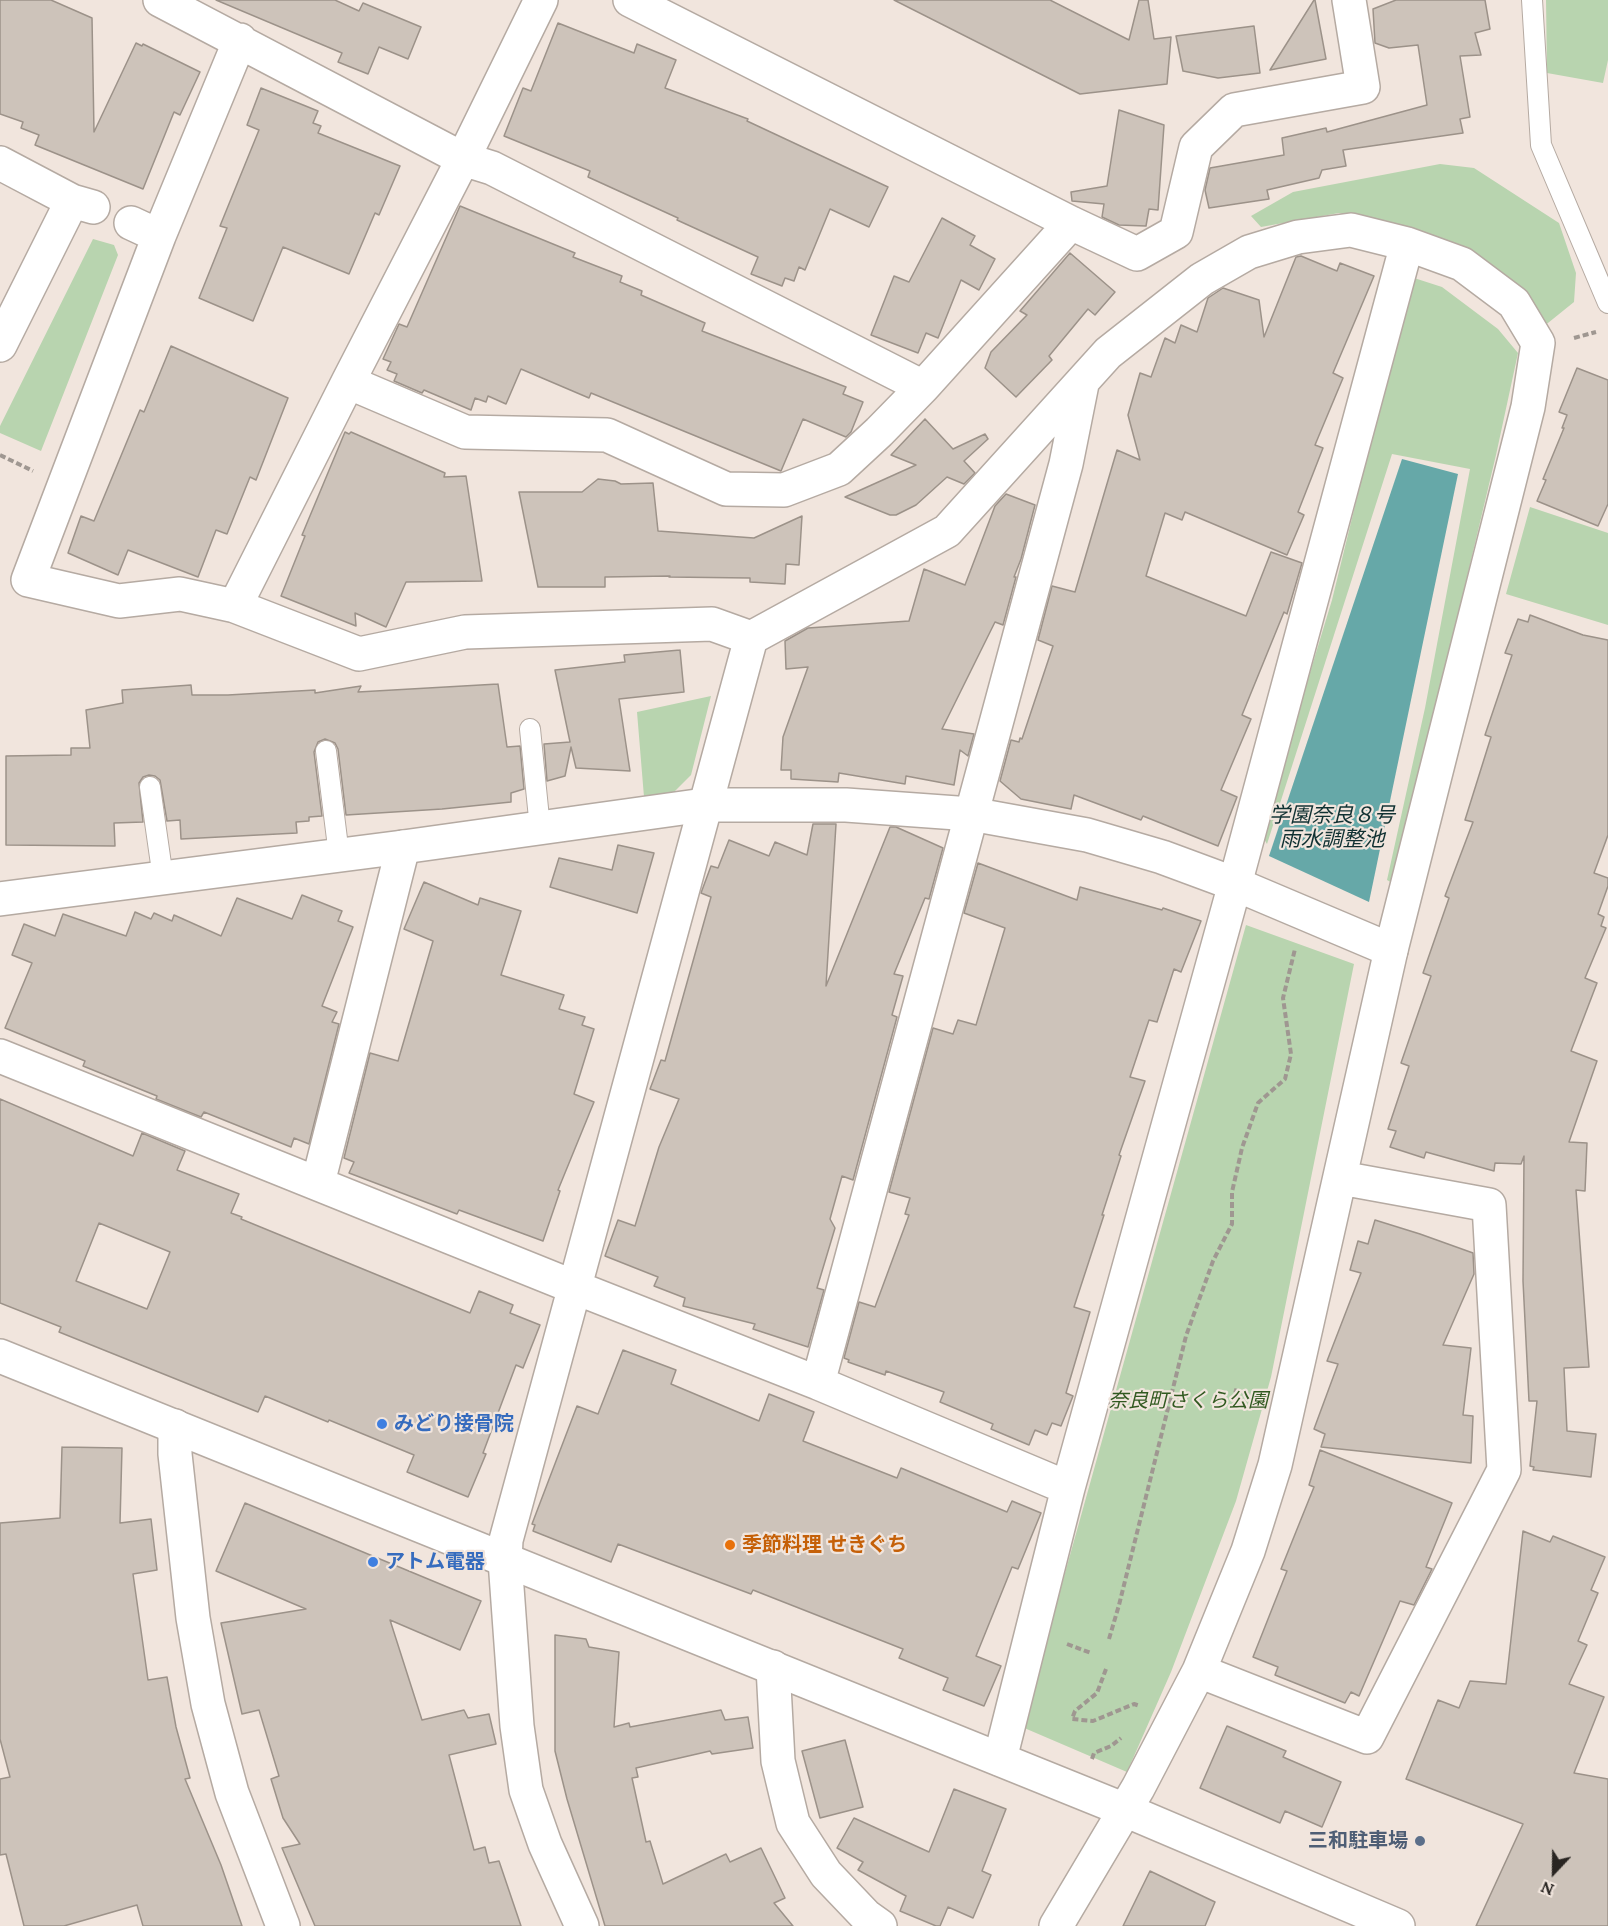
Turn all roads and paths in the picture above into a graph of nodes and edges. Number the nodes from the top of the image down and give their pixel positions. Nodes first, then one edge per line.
1 (160, 0) edge
2 (541, 0) edge
3 (630, 0) edge
4 (1349, 0) edge
5 (1532, 0) edge
6 (240, 40) junction
7 (463, 159) junction
8 (0, 163) edge
9 (1071, 223) junction
10 (1407, 244) junction
11 (1608, 303) edge
12 (1599, 331) dead end
13 (1572, 338) dead end
14 (0, 345) edge
15 (348, 382) junction
16 (1082, 384) junction
17 (923, 387) junction
18 (0, 455) edge
19 (31, 483) dead end
20 (235, 606) junction
21 (750, 638) junction
22 (530, 729) dead end
23 (326, 751) dead end
24 (150, 787) dead end
25 (704, 806) junction
26 (971, 814) junction
27 (540, 828) junction
28 (403, 847) junction
29 (339, 855) junction
30 (163, 878) junction
31 (1235, 884) junction
32 (0, 899) edge
33 (1306, 914) junction
34 (1391, 950) junction
35 (0, 1056) edge
36 (1341, 1178) junction
37 (318, 1183) junction
38 (574, 1287) junction
39 (0, 1356) edge
40 (818, 1383) junction
41 (175, 1426) junction
42 (1068, 1488) junction
43 (505, 1560) junction
44 (1109, 1639) dead end
45 (773, 1667) junction
46 (1106, 1669) dead end
47 (1199, 1671) junction
48 (1140, 1713) dead end
49 (1125, 1735) dead end
50 (1000, 1759) junction
51 (1088, 1767) dead end
52 (1125, 1810) junction
53 (283, 1926) edge
54 (582, 1926) edge
55 (880, 1926) edge
56 (1056, 1926) edge
57 (1398, 1926) edge

1 - 6 street
2 - 7 street
3 - 9 street
4 - 9 street
5 - 11 lane
6 - 7 street
6 - 20 street
7 - 15 street
7 - 17 street
8 - 14 street
9 - 17 street
10 - 16 street
10 - 31 street
10 - 34 street
12 - 13 path
15 - 17 street
15 - 20 street
16 - 21 street
16 - 26 street
18 - 19 path
20 - 21 street
21 - 25 street
22 - 27 lane
23 - 29 lane
24 - 30 lane
25 - 26 street
25 - 27 street
25 - 38 street
26 - 31 street
26 - 40 street
27 - 28 street
28 - 29 street
28 - 37 street
29 - 30 street
30 - 32 street
31 - 33 street
31 - 42 street
33 - 34 street
33 - 44 path
34 - 36 street
35 - 37 street
36 - 47 street
36 - 47 street
37 - 38 street
38 - 40 street
38 - 43 street
39 - 41 street
40 - 42 street
41 - 43 street
41 - 53 street
42 - 50 street
43 - 45 street
43 - 54 street
45 - 50 street
45 - 55 street
46 - 48 path
47 - 52 street
49 - 51 path
50 - 52 street
52 - 56 street
52 - 57 street

